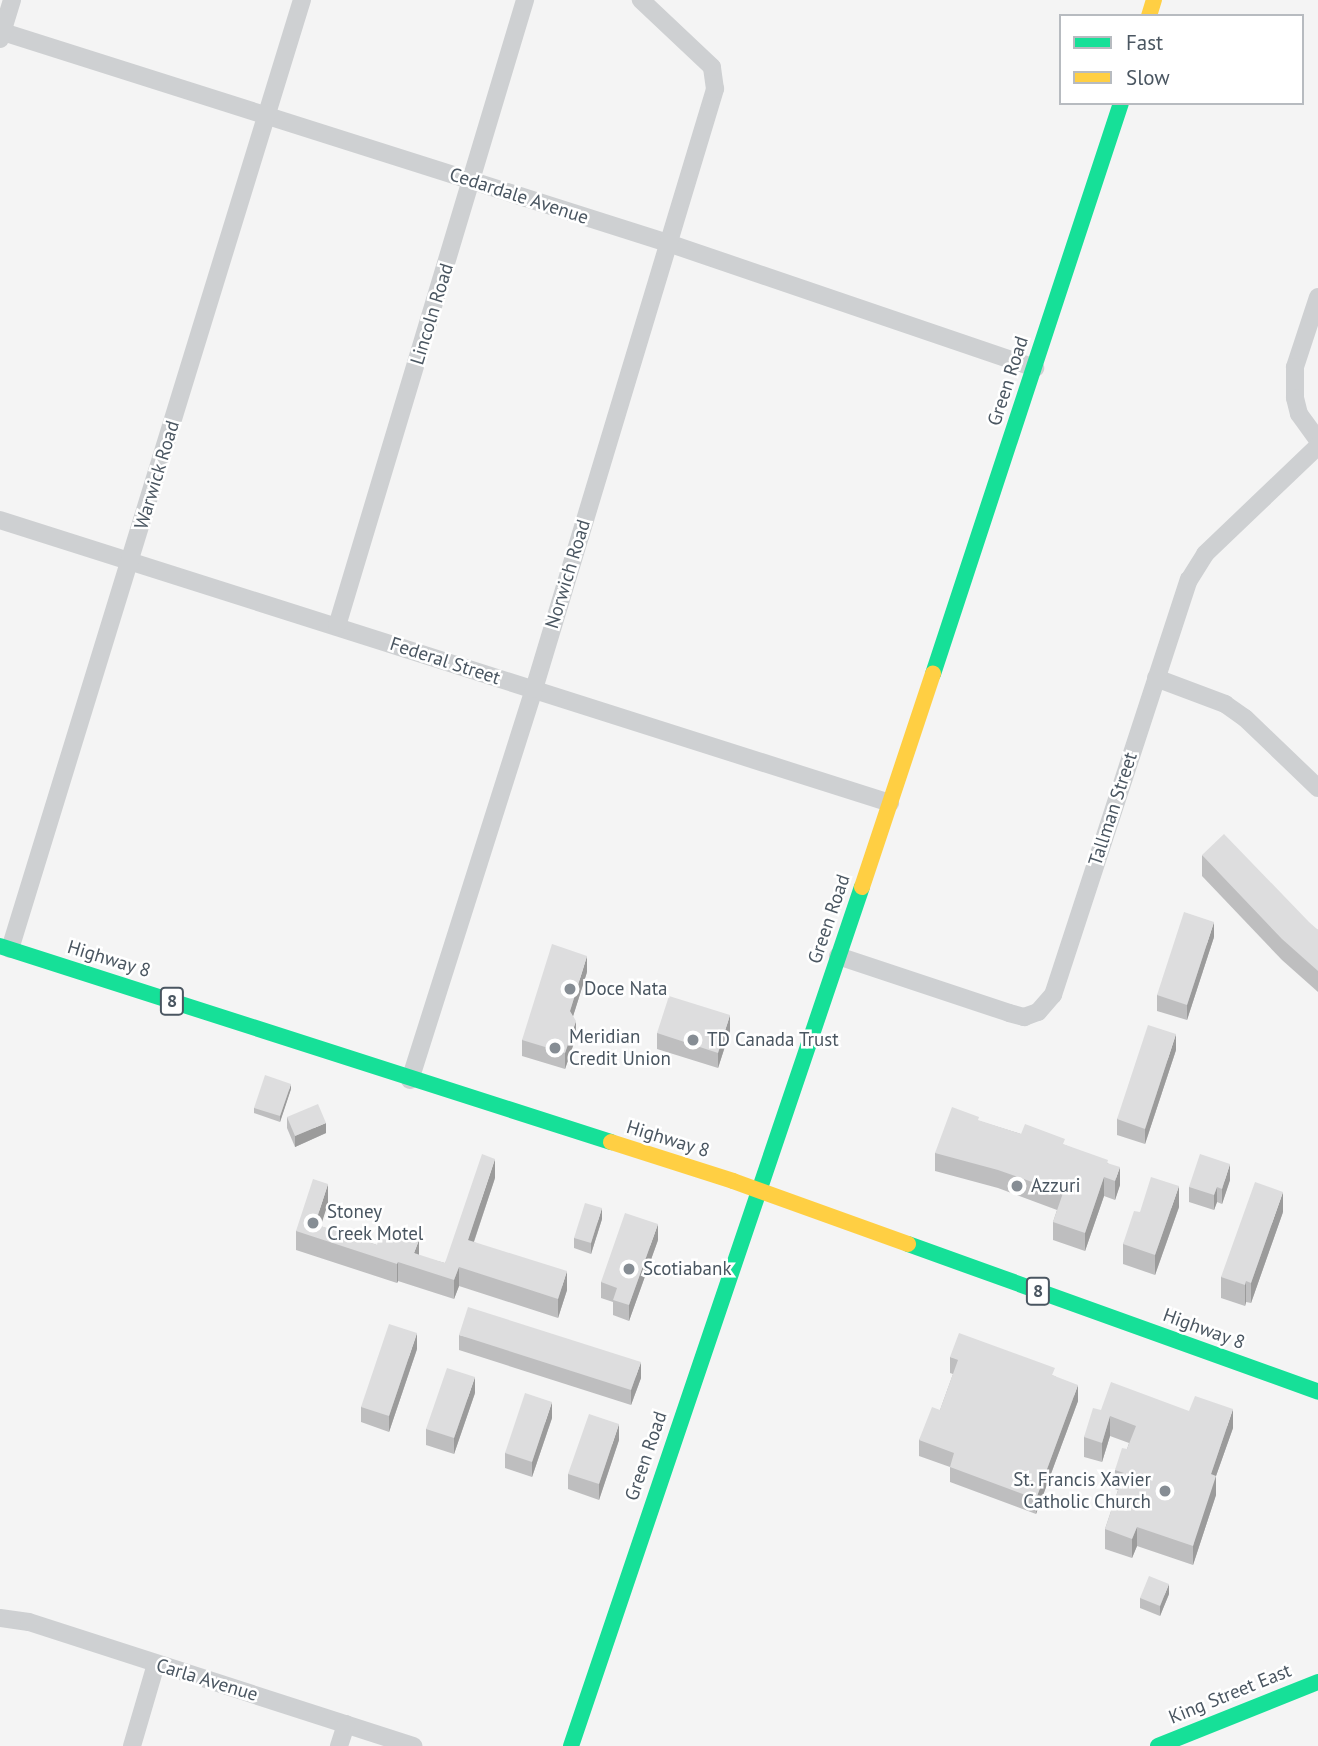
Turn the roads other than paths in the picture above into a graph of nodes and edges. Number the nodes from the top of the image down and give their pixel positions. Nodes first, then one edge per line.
1 (12, 0) edge
2 (302, 0) edge
3 (525, 0) edge
4 (641, 0) edge
5 (1, 34) edge
6 (1120, 105) edge
7 (267, 116) junction
8 (473, 181) junction
9 (668, 243) junction
10 (1318, 297) edge
11 (1035, 368) junction
12 (1318, 440) edge
13 (1318, 446) edge
14 (0, 520) edge
15 (131, 562) junction
16 (337, 626) junction
17 (1156, 678) junction
18 (534, 689) junction
19 (1318, 788) edge
20 (890, 803) junction
21 (5, 948) edge
22 (838, 956) junction
23 (410, 1080) junction
24 (758, 1189) junction
25 (1318, 1392) edge
26 (0, 1618) edge
27 (156, 1664) junction
28 (1318, 1682) edge
29 (346, 1724) junction
30 (132, 1746) edge
31 (339, 1746) edge
32 (414, 1746) edge
33 (571, 1746) edge
34 (1158, 1746) edge

1 - 5 street
2 - 7 street, Warwick Road
3 - 8 street, Lincoln Road
4 - 9 street, Norwich Road
5 - 7 street, Cedardale Avenue
6 - 11 street, Green Road
7 - 8 street, Cedardale Avenue
7 - 15 street, Warwick Road
8 - 9 street, Cedardale Avenue
8 - 16 street, Lincoln Road
9 - 11 street, Cedardale Avenue
9 - 18 street, Norwich Road
10 - 12 street
11 - 20 street, Green Road
13 - 17 street, Tallman Street
14 - 15 street, Federal Street
15 - 16 street, Federal Street
15 - 21 street, Warwick Road
16 - 18 street, Federal Street
17 - 19 street
17 - 22 street, Tallman Street
18 - 20 street, Federal Street
18 - 23 street, Norwich Road
20 - 22 street, Green Road
21 - 23 street, Highway 8 / 8
22 - 24 street, Green Road
23 - 24 street, Highway 8 / 8
24 - 25 street, Highway 8 / 8
24 - 33 street, Green Road
26 - 27 street, Carla Avenue
27 - 29 street, Carla Avenue
27 - 30 street
28 - 34 street, King Street East
29 - 31 street
29 - 32 street, Carla Avenue

